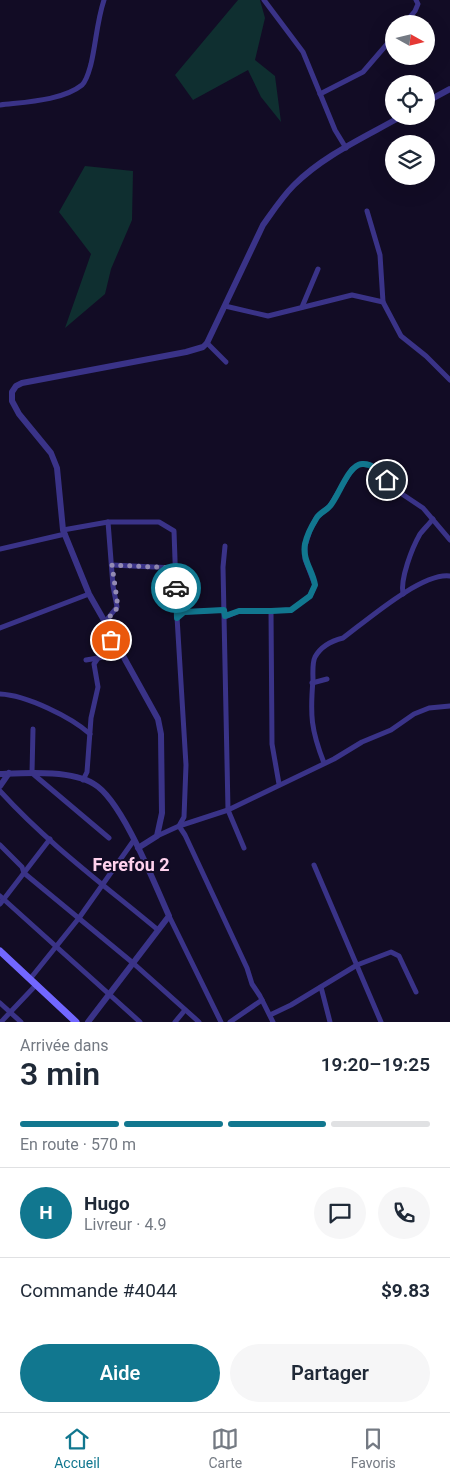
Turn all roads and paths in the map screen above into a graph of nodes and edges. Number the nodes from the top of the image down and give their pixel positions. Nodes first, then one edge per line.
1 (104, 0) edge
2 (264, 0) edge
3 (416, 0) edge
4 (412, 15) edge
5 (385, 46) edge
6 (450, 89) edge
7 (320, 94) junction
8 (435, 97) edge
9 (0, 105) edge
10 (386, 125) edge
11 (346, 148) junction
12 (367, 211) dead end
13 (318, 269) dead end
14 (383, 302) junction
15 (225, 306) junction
16 (302, 307) junction
17 (207, 343) junction
18 (226, 362) dead end
19 (450, 380) edge
20 (433, 519) junction
21 (108, 522) junction
22 (64, 532) junction
23 (450, 540) edge
24 (225, 546) dead end
25 (0, 549) edge
26 (112, 565) junction
27 (176, 568) junction
28 (450, 576) edge
29 (89, 594) junction
30 (403, 594) junction
31 (224, 610) junction
32 (271, 611) junction
33 (225, 616) junction
34 (177, 618) junction
35 (105, 622) junction
36 (0, 628) edge
37 (122, 654) junction
38 (98, 658) junction
39 (86, 660) dead end
40 (327, 680) dead end
41 (312, 683) junction
42 (0, 694) edge
43 (450, 706) edge
44 (33, 729) dead end
45 (90, 734) junction
46 (324, 763) junction
47 (32, 773) junction
48 (0, 774) edge
49 (10, 774) junction
50 (83, 780) junction
51 (279, 784) junction
52 (0, 786) edge
53 (0, 791) edge
54 (228, 810) junction
55 (179, 826) junction
56 (157, 836) junction
57 (109, 838) dead end
58 (50, 839) junction
59 (134, 840) junction
60 (0, 845) edge
61 (138, 848) junction
62 (244, 848) dead end
63 (314, 865) dead end
64 (24, 873) junction
65 (103, 884) junction
66 (1, 900) edge
67 (168, 916) junction
68 (78, 918) junction
69 (158, 930) junction
70 (56, 947) junction
71 (0, 951) edge
72 (133, 963) junction
73 (357, 966) junction
74 (30, 979) junction
75 (36, 985) junction
76 (321, 987) junction
77 (416, 992) dead end
78 (109, 994) junction
79 (262, 1000) junction
80 (0, 1003) edge
81 (185, 1010) junction
82 (10, 1012) junction
83 (270, 1016) junction
84 (2, 1022) edge
85 (21, 1022) edge
86 (76, 1022) edge
87 (88, 1022) edge
88 (140, 1022) edge
89 (175, 1022) edge
90 (199, 1022) edge
91 (221, 1022) edge
92 (230, 1022) edge
93 (273, 1022) edge
94 (330, 1022) edge
95 (381, 1022) edge

1 - 9 street
2 - 7 street
3 - 4 street
5 - 7 street
6 - 8 street
7 - 11 street
10 - 11 street
11 - 15 street
12 - 14 street
13 - 16 street
14 - 16 street
14 - 19 street
15 - 16 street
15 - 17 street
17 - 18 street
17 - 22 street
20 - 23 street
20 - 30 street
20 - 32 street
21 - 22 street
21 - 26 street
21 - 27 street
22 - 25 street
22 - 29 street
24 - 31 street
26 - 27 street
26 - 35 street
27 - 34 street
28 - 30 street
29 - 35 street
29 - 36 street
30 - 41 street
31 - 33 street
31 - 34 street
32 - 33 street
32 - 51 street
33 - 54 street
34 - 55 street
35 - 37 street
37 - 38 street
37 - 56 street
38 - 39 street
38 - 45 street
40 - 41 street
41 - 46 street
42 - 45 street
43 - 46 street
44 - 47 street
45 - 50 street
46 - 51 street
47 - 49 street
47 - 50 street
47 - 57 street
48 - 49 street
49 - 52 street
50 - 59 street
51 - 54 street
53 - 58 street
54 - 55 street
54 - 62 street
55 - 56 street
55 - 79 street
56 - 61 street
58 - 64 street
58 - 65 street
59 - 61 street
59 - 65 street
60 - 64 street
61 - 67 street
63 - 73 street
64 - 66 street
64 - 68 street
65 - 68 street
65 - 69 street
66 - 70 street
67 - 69 street
67 - 91 street
68 - 70 street
68 - 72 street
69 - 72 street
70 - 74 street
70 - 78 street
71 - 74 main road
72 - 78 street
72 - 81 street
73 - 76 street
73 - 77 street
73 - 95 street
74 - 75 main road
75 - 82 street
75 - 86 main road
76 - 83 street
76 - 94 street
78 - 87 street
78 - 88 street
79 - 83 street
79 - 92 street
80 - 82 street
81 - 89 street
81 - 90 street
82 - 84 street
82 - 85 street
83 - 93 street

